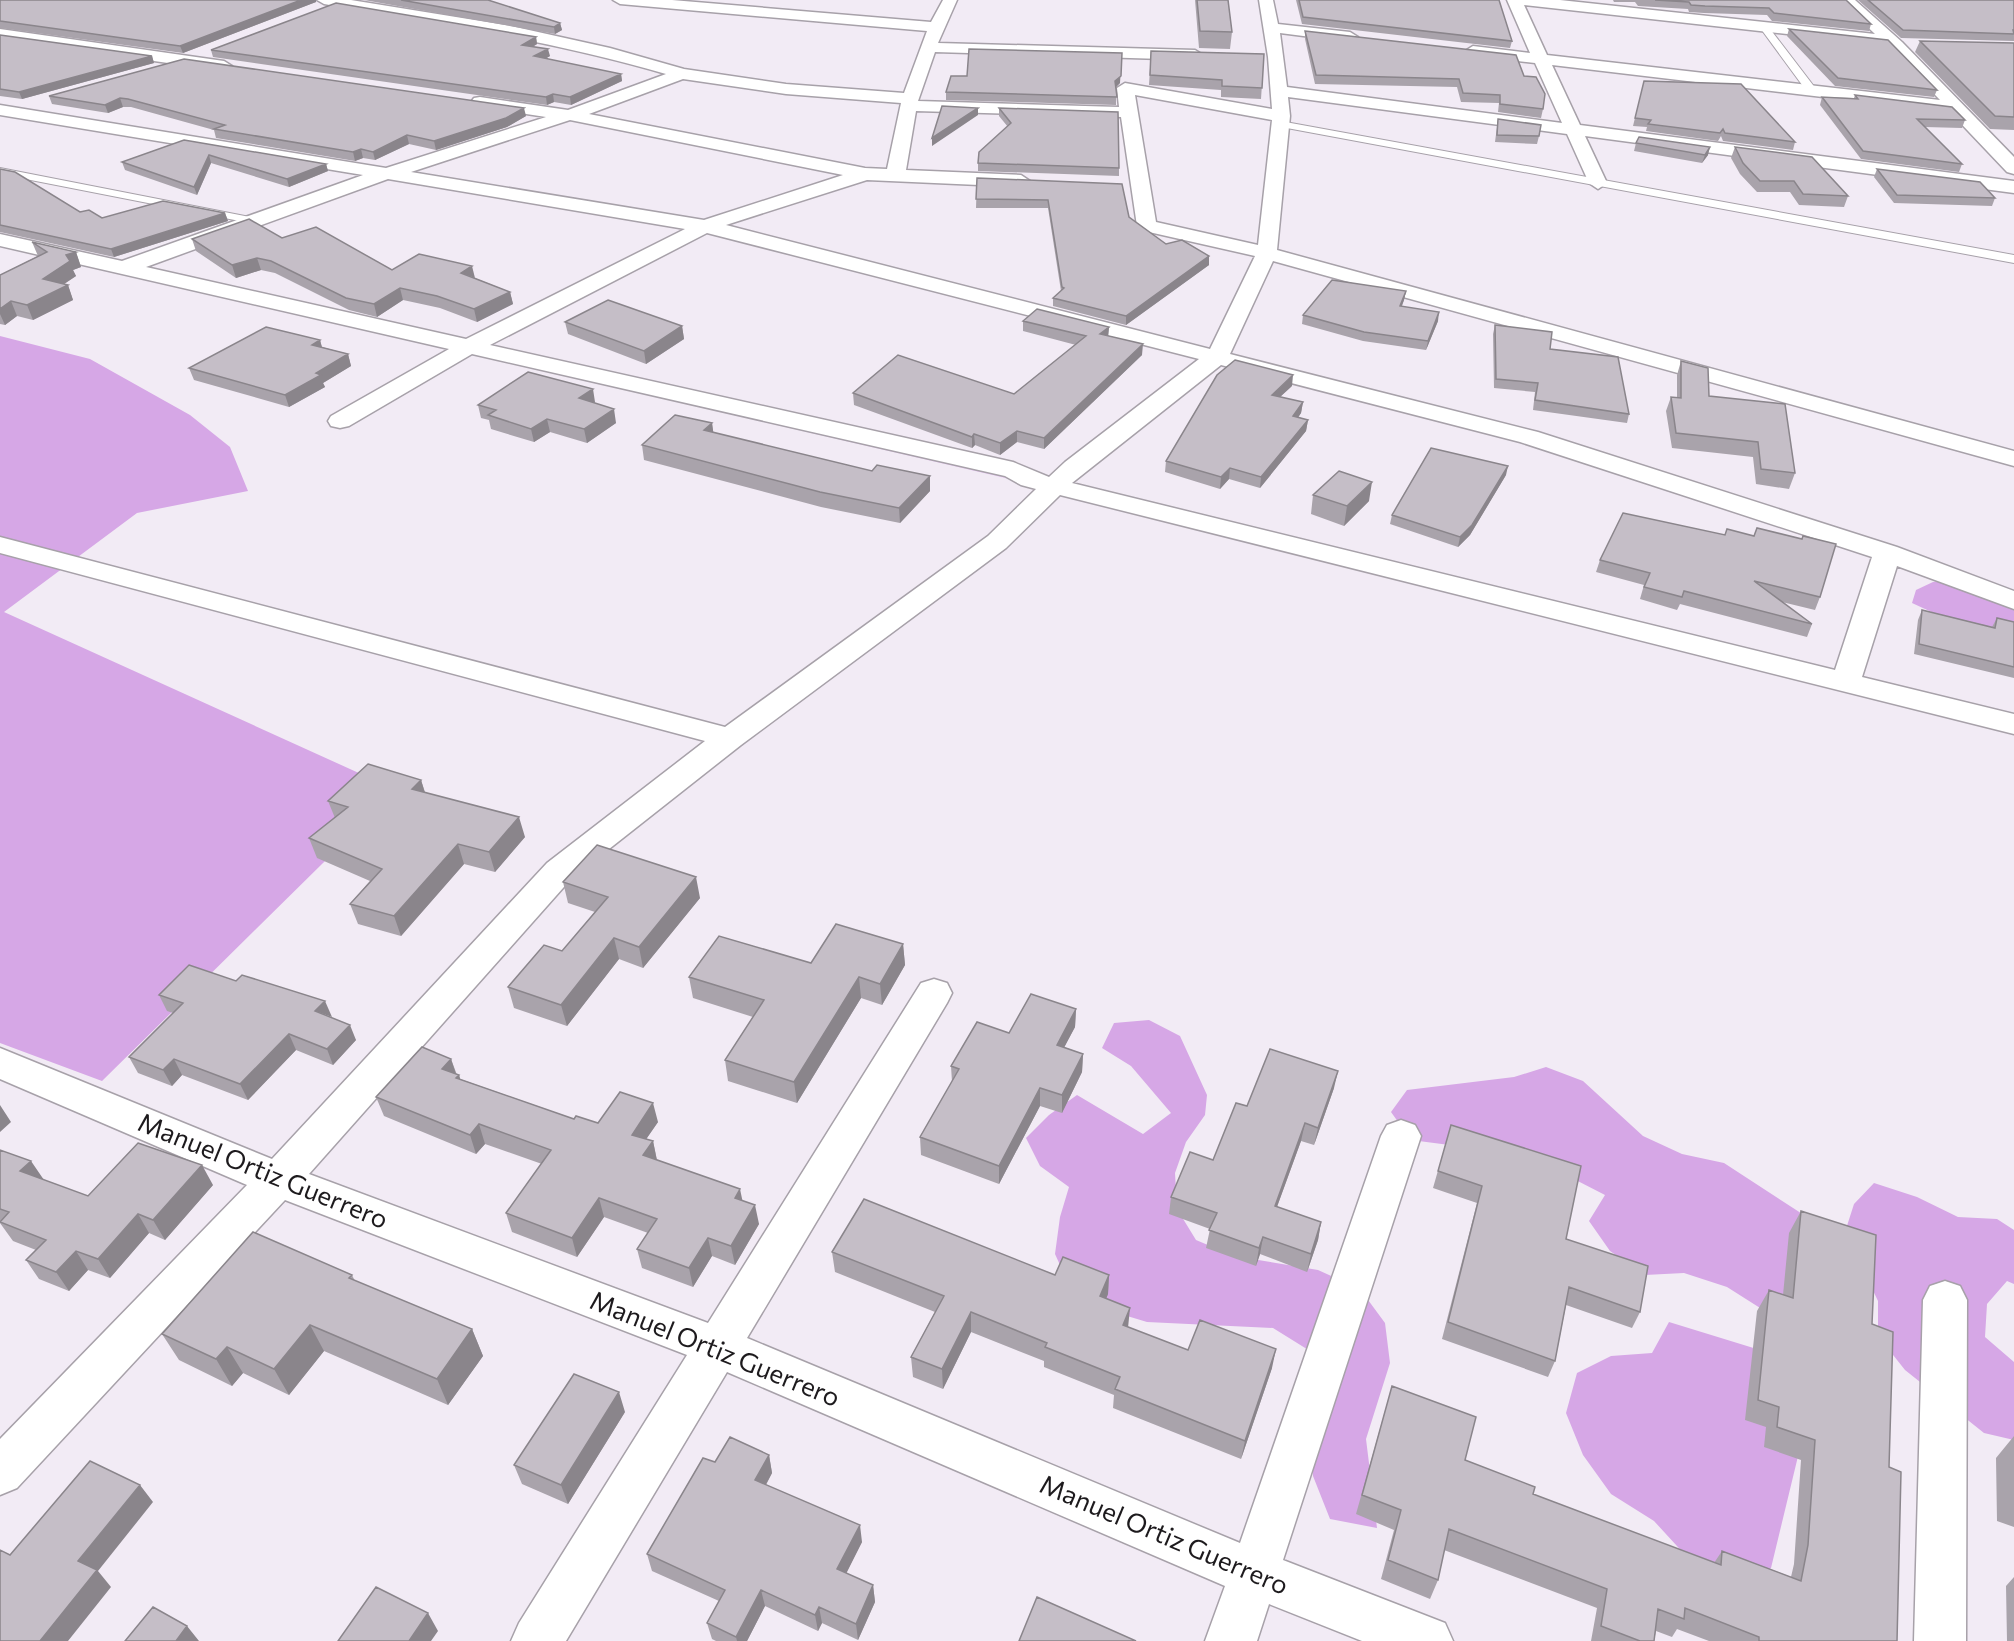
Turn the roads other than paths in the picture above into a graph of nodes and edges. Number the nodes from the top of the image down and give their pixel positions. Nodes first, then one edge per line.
1 (620, 0) edge
2 (844, 0) edge
3 (950, 0) edge
4 (1266, 0) edge
5 (1514, 0) edge
6 (1519, 0) edge
7 (1846, 0) edge
8 (330, 3) edge
9 (833, 18) junction
10 (936, 27) junction
11 (1764, 27) junction
12 (1272, 28) junction
13 (0, 34) edge
14 (1365, 39) edge
15 (1894, 43) junction
16 (1920, 46) edge
17 (930, 47) junction
18 (1458, 50) edge
19 (211, 51) edge
20 (1216, 56) edge
21 (1540, 59) junction
22 (184, 60) junction
23 (242, 69) edge
24 (148, 72) edge
25 (682, 74) junction
26 (1279, 91) junction
27 (1812, 91) junction
28 (48, 98) edge
29 (464, 100) edge
30 (910, 103) junction
31 (1954, 107) junction
32 (1, 110) edge
33 (1129, 112) junction
34 (569, 115) junction
35 (1281, 120) junction
36 (1573, 129) junction
37 (2014, 168) edge
38 (0, 171) edge
39 (389, 173) junction
40 (865, 174) junction
41 (895, 177) junction
42 (1035, 181) edge
43 (1598, 183) junction
44 (1117, 184) edge
45 (1140, 185) junction
46 (2014, 187) edge
47 (255, 220) junction
48 (705, 226) junction
49 (0, 240) edge
50 (1267, 253) junction
51 (0, 255) edge
52 (2014, 259) edge
53 (127, 267) junction
54 (99, 277) junction
55 (460, 351) junction
56 (1218, 356) junction
57 (340, 421) dead end
58 (2014, 459) edge
59 (1042, 483) junction
60 (0, 545) edge
61 (1887, 553) junction
62 (2014, 601) edge
63 (1846, 682) junction
64 (2014, 724) edge
65 (730, 738) junction
66 (934, 993) dead end
67 (0, 1063) edge
68 (1401, 1136) dead end
69 (279, 1180) junction
70 (1945, 1300) dead end
71 (719, 1347) junction
72 (0, 1472) edge
73 (1252, 1573) junction
74 (537, 1641) edge
75 (1231, 1641) edge
76 (1427, 1641) edge
77 (1940, 1641) edge

1 - 9 street
2 - 9 street
3 - 10 street
4 - 12 street
5 - 21 street
6 - 11 street
7 - 15 street
8 - 25 street
9 - 10 street
10 - 17 street
11 - 15 street
11 - 27 lane
12 - 14 street
12 - 26 street
13 - 22 street
15 - 16 street
15 - 31 street
17 - 20 street
17 - 30 street
18 - 21 street
19 - 22 street
21 - 27 street
21 - 36 street
22 - 23 street
22 - 24 street
25 - 30 street
25 - 34 street
26 - 35 street
26 - 36 street
27 - 31 street
28 - 32 street
29 - 34 street
30 - 33 street
30 - 41 street
31 - 37 street
32 - 39 street
33 - 35 street
33 - 45 street
34 - 39 street
34 - 40 street
35 - 43 lane
35 - 50 street
36 - 43 street
36 - 46 street
38 - 47 lane
39 - 47 street
39 - 48 street
40 - 41 street
40 - 48 street
41 - 42 street
43 - 52 lane
44 - 45 street
45 - 50 street
47 - 53 street
48 - 55 street
48 - 56 street
49 - 53 street
50 - 56 street
50 - 58 street
51 - 54 street
53 - 54 street
53 - 55 street
54 - 55 street
55 - 57 street
55 - 59 street
56 - 59 street
56 - 61 street
59 - 63 street
59 - 65 street
60 - 65 street
61 - 62 street
61 - 63 street
63 - 64 street
65 - 69 street
66 - 71 street
67 - 69 street, Manuel Ortiz Guerrero
68 - 73 street
69 - 71 street, Manuel Ortiz Guerrero
69 - 72 street
70 - 77 street
71 - 73 street, Manuel Ortiz Guerrero
71 - 74 street
73 - 75 street
73 - 76 street, Manuel Ortiz Guerrero

